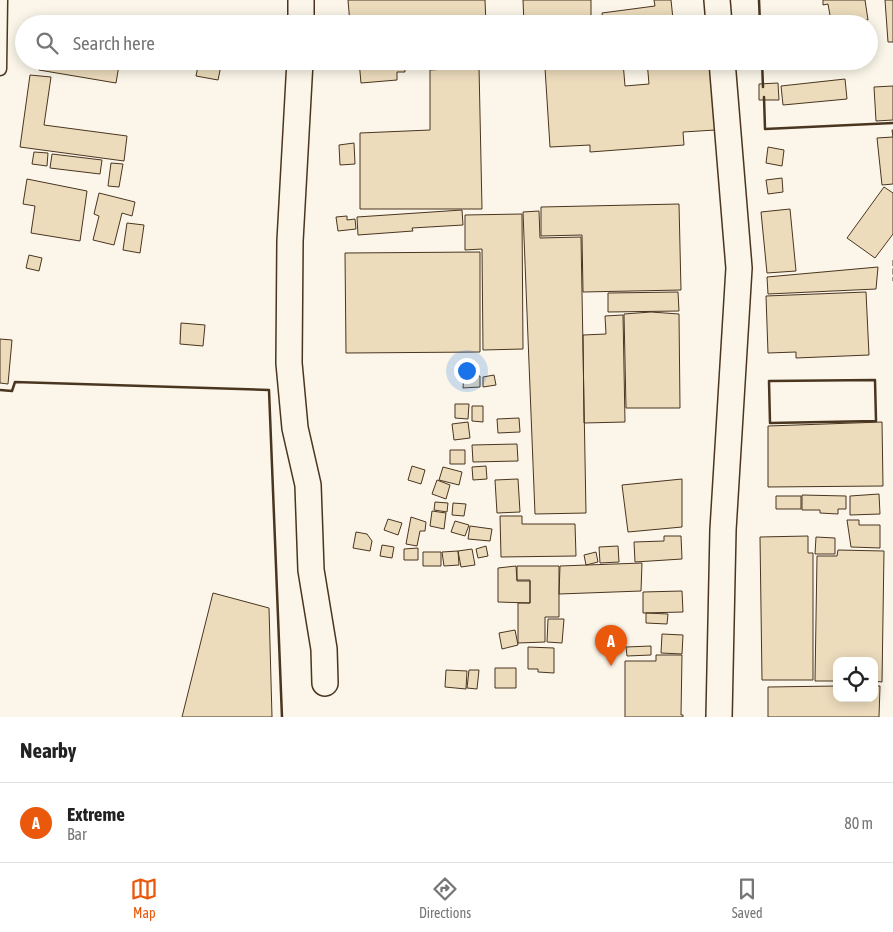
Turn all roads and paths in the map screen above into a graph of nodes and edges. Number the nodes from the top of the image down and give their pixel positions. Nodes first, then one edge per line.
1 (1, 0) edge
2 (301, 0) edge
3 (717, 0) edge
4 (300, 15) edge
5 (718, 15) edge
6 (0, 69) edge
7 (300, 70) edge
8 (723, 70) edge
9 (325, 683) dead end
10 (719, 717) edge

1 - 6 lane
2 - 4 street
3 - 5 street
7 - 9 street
8 - 10 street

